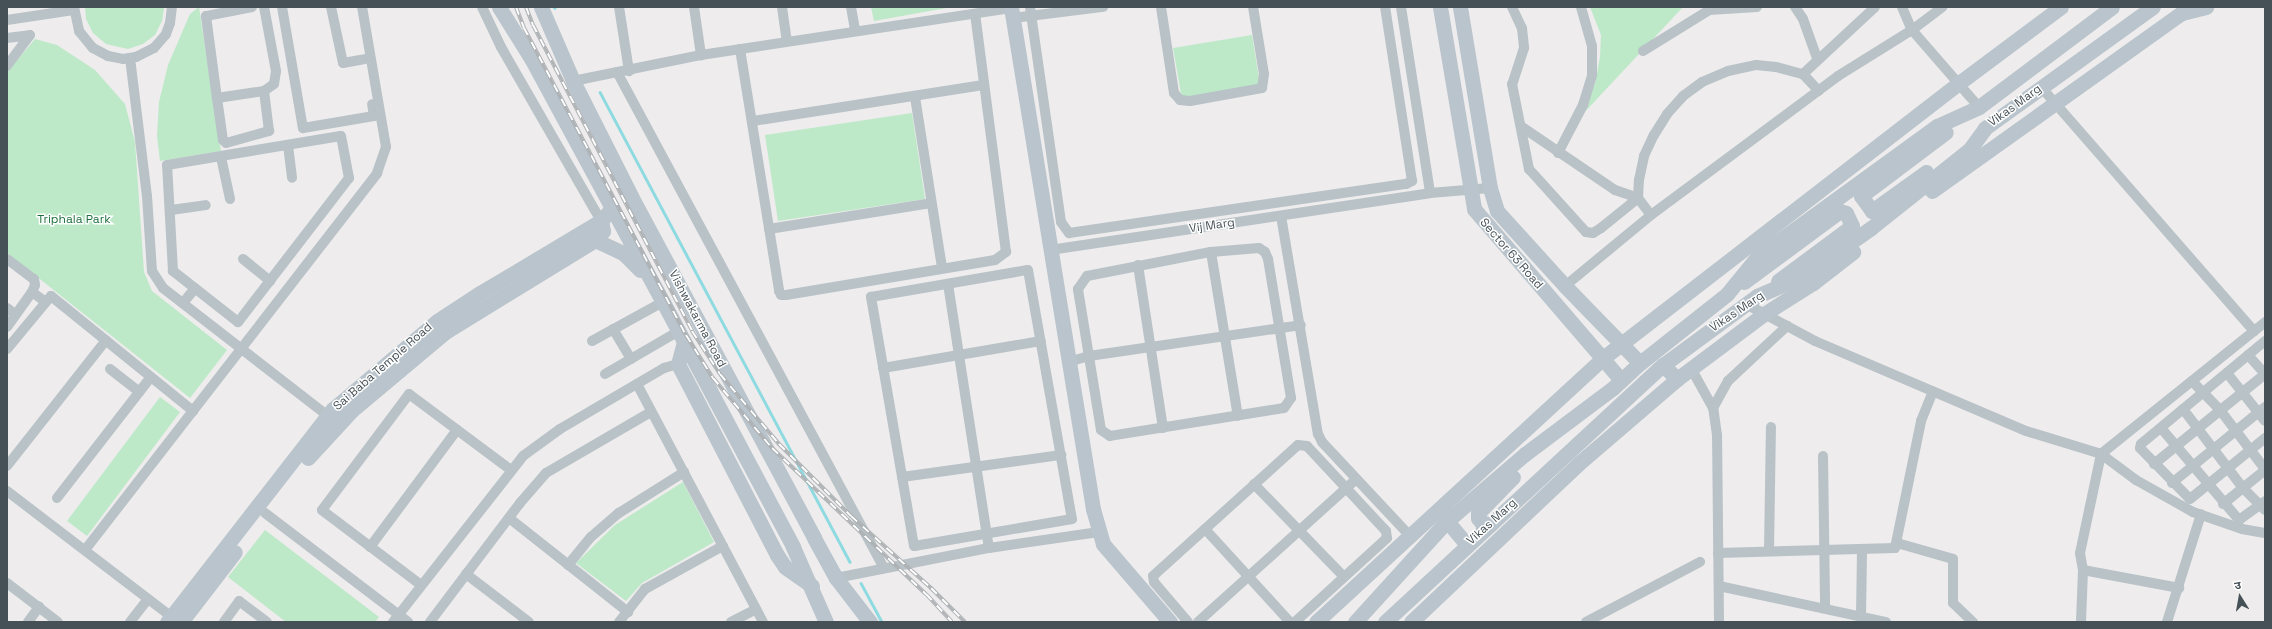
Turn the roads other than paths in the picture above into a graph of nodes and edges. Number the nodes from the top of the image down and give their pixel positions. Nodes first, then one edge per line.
1 (172, 7) edge
2 (252, 7) edge
3 (264, 7) edge
4 (282, 7) edge
5 (331, 7) edge
6 (356, 7) edge
7 (362, 7) edge
8 (482, 7) edge
9 (532, 7) edge
10 (541, 7) edge
11 (619, 7) edge
12 (694, 7) edge
13 (782, 7) edge
14 (851, 7) edge
15 (1103, 7) edge
16 (1161, 7) edge
17 (1253, 7) edge
18 (1384, 7) edge
19 (1401, 7) edge
20 (1440, 7) edge
21 (1460, 7) edge
22 (1512, 7) edge
23 (1580, 7) edge
24 (1757, 7) edge
25 (1796, 7) edge
26 (1875, 7) edge
27 (1902, 7) edge
28 (1942, 7) edge
29 (2061, 7) edge
30 (2112, 7) edge
31 (2153, 7) edge
32 (2206, 7) edge
33 (74, 8) edge
34 (501, 8) edge
35 (234, 9) edge
36 (1012, 11) edge
37 (1031, 12) edge
38 (975, 14) junction
39 (7, 20) edge
40 (548, 23) junction
41 (854, 30) junction
42 (1912, 30) junction
43 (7, 38) edge
44 (787, 42) junction
45 (740, 49) junction
46 (1644, 51) dead end
47 (701, 55) junction
48 (130, 58) junction
49 (1817, 58) junction
50 (365, 59) junction
51 (7, 66) edge
52 (629, 70) junction
53 (617, 72) junction
54 (1803, 74) junction
55 (573, 81) junction
56 (1959, 83) junction
57 (982, 85) junction
58 (2041, 87) junction
59 (264, 91) junction
60 (1819, 91) junction
61 (915, 97) junction
62 (217, 98) junction
63 (2053, 104) junction
64 (1979, 107) junction
65 (753, 121) junction
66 (1522, 127) junction
67 (1985, 128) junction
68 (288, 145) junction
69 (1558, 153) junction
70 (221, 157) junction
71 (292, 178) dead end
72 (1490, 188) junction
73 (1469, 190) junction
74 (1430, 193) junction
75 (230, 198) dead end
76 (1638, 198) junction
77 (931, 203) junction
78 (206, 206) dead end
79 (612, 208) junction
80 (171, 210) junction
81 (1651, 215) junction
82 (1281, 216) junction
83 (601, 221) junction
84 (769, 229) junction
85 (595, 240) junction
86 (1050, 250) junction
87 (1211, 252) junction
88 (7, 259) edge
89 (243, 259) dead end
90 (1138, 266) junction
91 (942, 268) junction
92 (270, 282) junction
93 (948, 284) junction
94 (1565, 286) junction
95 (195, 288) junction
96 (32, 292) junction
97 (1727, 294) junction
98 (660, 295) junction
99 (1752, 300) junction
100 (46, 302) junction
101 (183, 303) junction
102 (7, 308) edge
103 (1764, 314) junction
104 (16, 315) junction
105 (2265, 322) edge
106 (1301, 325) junction
107 (1787, 326) junction
108 (7, 327) edge
109 (1279, 328) junction
110 (613, 329) junction
111 (2254, 331) junction
112 (1226, 335) junction
113 (681, 337) junction
114 (106, 340) junction
115 (592, 341) dead end
116 (1041, 341) junction
117 (2265, 341) edge
118 (1620, 344) junction
119 (1152, 346) junction
120 (7, 349) edge
121 (241, 349) junction
122 (959, 355) junction
123 (2248, 355) junction
124 (1089, 356) junction
125 (1603, 358) junction
126 (632, 359) junction
127 (1068, 362) junction
128 (1640, 362) junction
129 (678, 364) junction
130 (1663, 365) junction
131 (883, 368) junction
132 (110, 369) dead end
133 (1692, 370) junction
134 (2227, 373) junction
135 (605, 374) dead end
136 (2265, 374) edge
137 (151, 377) junction
138 (1677, 379) junction
139 (1621, 380) junction
140 (2192, 381) junction
141 (637, 384) junction
142 (1932, 391) junction
143 (139, 392) junction
144 (2243, 392) junction
145 (2203, 393) junction
146 (1713, 408) junction
147 (2183, 410) junction
148 (2220, 410) junction
149 (193, 411) junction
150 (651, 412) junction
151 (2263, 414) edge
152 (1238, 416) junction
153 (333, 420) junction
154 (1771, 427) dead end
155 (1163, 428) junction
156 (2161, 428) junction
157 (2198, 428) junction
158 (457, 430) junction
159 (2236, 432) junction
160 (2265, 438) edge
161 (2176, 446) junction
162 (2215, 450) junction
163 (2250, 450) junction
164 (1525, 454) junction
165 (2101, 454) junction
166 (1061, 455) junction
167 (1823, 456) dead end
168 (2154, 464) junction
169 (7, 466) edge
170 (976, 466) junction
171 (2193, 468) junction
172 (2228, 468) junction
173 (511, 470) junction
174 (2265, 470) edge
175 (684, 472) junction
176 (902, 477) junction
177 (1356, 479) junction
178 (1254, 484) junction
179 (2172, 484) junction
180 (2208, 485) junction
181 (2243, 488) junction
182 (1345, 489) junction
183 (7, 491) edge
184 (57, 498) dead end
185 (2223, 504) junction
186 (2263, 505) edge
187 (265, 513) junction
188 (2201, 514) junction
189 (509, 518) junction
190 (1447, 521) junction
191 (1491, 524) junction
192 (1205, 529) junction
193 (1299, 531) junction
194 (1099, 532) junction
195 (987, 533) junction
196 (2265, 533) edge
197 (1410, 536) junction
198 (1897, 543) junction
199 (1467, 545) junction
200 (722, 546) junction
201 (370, 547) junction
202 (989, 548) junction
203 (1825, 549) junction
204 (1862, 549) junction
205 (85, 550) junction
206 (1768, 551) junction
207 (1718, 553) junction
208 (1700, 562) dead end
209 (568, 565) junction
210 (884, 568) junction
211 (2083, 570) junction
212 (466, 574) junction
213 (1248, 577) junction
214 (1344, 577) junction
215 (7, 583) edge
216 (839, 583) junction
217 (421, 585) junction
218 (812, 586) junction
219 (1719, 586) junction
220 (2178, 588) junction
221 (148, 599) junction
222 (39, 607) junction
223 (1825, 608) junction
224 (756, 609) junction
225 (628, 612) junction
226 (1861, 616) junction
227 (395, 618) edge
228 (174, 621) edge
229 (28, 622) edge
230 (58, 622) edge
231 (130, 622) edge
232 (224, 622) edge
233 (267, 622) edge
234 (408, 622) edge
235 (430, 622) edge
236 (529, 622) edge
237 (619, 622) edge
238 (731, 622) edge
239 (763, 622) edge
240 (826, 622) edge
241 (858, 622) edge
242 (870, 622) edge
243 (1170, 622) edge
244 (1188, 622) edge
245 (1198, 622) edge
246 (1290, 622) edge
247 (1295, 622) edge
248 (1316, 622) edge
249 (1355, 622) edge
250 (1385, 622) edge
251 (1411, 622) edge
252 (1586, 622) edge
253 (1719, 622) edge
254 (1886, 622) edge
255 (1973, 622) edge
256 (2081, 622) edge
257 (2167, 622) edge

1 - 48 street
2 - 35 street
3 - 59 street
4 - 50 street
5 - 50 street
6 - 50 street
7 - 121 street
8 - 83 street
9 - 40 street
10 - 40 street, Vishwakarma Road
11 - 52 street
12 - 47 street
13 - 44 street
14 - 41 street
15 - 37 street
16 - 17 street
18 - 37 street
19 - 74 street
20 - 73 street, Sector 63 Road
21 - 72 street, Sector 63 Road
22 - 66 street
23 - 69 street
24 - 46 street
25 - 49 street
26 - 49 street
27 - 42 street
28 - 42 street
29 - 56 street
30 - 64 street, Vikas Marg
31 - 58 street, Vikas Marg
32 - 63 street
33 - 39 street
33 - 48 street
34 - 79 street, Vishwakarma Road
35 - 62 street
36 - 37 street
36 - 38 street
36 - 86 street
38 - 41 street
38 - 57 street
40 - 55 street, Vishwakarma Road
41 - 44 street
42 - 56 street
42 - 60 street
43 - 51 street
44 - 45 street
45 - 47 street
45 - 65 street
47 - 52 street
48 - 101 street
49 - 54 street
52 - 53 street
53 - 55 street
53 - 210 street
54 - 60 street
54 - 76 street
55 - 216 street, Vishwakarma Road
56 - 64 street
56 - 118 street
57 - 61 street
57 - 91 street
58 - 63 street
58 - 67 street, Vikas Marg
59 - 62 street
59 - 62 street
60 - 81 street
61 - 65 street
61 - 77 street
63 - 103 street
63 - 111 street
64 - 67 street
64 - 97 street, Vikas Marg
65 - 84 street
66 - 69 street
66 - 76 street
67 - 99 street, Vikas Marg
68 - 70 street
68 - 71 street
68 - 92 street
69 - 76 street
70 - 75 street
70 - 80 street
72 - 73 street, Vij Marg
72 - 94 street, Sector 63 Road
73 - 74 street, Vij Marg
73 - 125 street, Sector 63 Road
74 - 82 street, Vij Marg
76 - 81 street
77 - 84 street
77 - 91 street
78 - 80 street
79 - 83 street, Sai Baba Temple Road
79 - 98 street, Vishwakarma Road
80 - 95 street
81 - 94 street
82 - 86 street, Vij Marg
82 - 106 street
83 - 85 street, Sai Baba Temple Road
83 - 153 street, Sai Baba Temple Road
84 - 91 street
85 - 98 street
85 - 153 street, Sai Baba Temple Road
86 - 127 street
87 - 90 street
87 - 109 street
87 - 112 street
88 - 96 street
89 - 92 street
90 - 119 street
90 - 124 street
92 - 95 street
93 - 116 street
93 - 122 street
93 - 131 street
94 - 118 street, Sector 63 Road
95 - 101 street
96 - 100 street
96 - 104 street
97 - 99 street
97 - 128 street, Vikas Marg
98 - 110 street
98 - 113 street, Vishwakarma Road
99 - 103 street
99 - 130 street, Vikas Marg
100 - 114 street
100 - 120 street
101 - 121 street
102 - 104 street
103 - 107 street
103 - 133 street
104 - 108 street
105 - 111 street
106 - 109 street
106 - 177 street
107 - 142 street
107 - 146 street
109 - 112 street
109 - 152 street
110 - 115 street
110 - 126 street
111 - 140 street
112 - 119 street
112 - 152 street
113 - 126 street
113 - 129 street
113 - 218 street, Vishwakarma Road
114 - 137 street
114 - 169 street
116 - 122 street
116 - 166 street
117 - 123 street
118 - 125 street
118 - 128 street, Sector 63 Road
119 - 124 street
119 - 155 street
121 - 149 street
121 - 153 street
122 - 131 street
122 - 170 street
123 - 134 street
123 - 136 street
124 - 127 street
124 - 155 street
125 - 139 street, Sector 63 Road
125 - 197 street
126 - 135 street
127 - 194 street
128 - 139 street, Vikas Marg
129 - 141 street
129 - 218 street
130 - 138 street
130 - 191 street, Vikas Marg
131 - 176 street
132 - 143 street
133 - 138 street
133 - 146 street
134 - 144 street
134 - 145 street
136 - 144 street
137 - 143 street
137 - 149 street
138 - 251 street
139 - 164 street, Vikas Marg
140 - 145 street
140 - 165 street
141 - 150 street
141 - 173 street
142 - 165 street
142 - 198 street
143 - 184 street
144 - 148 street
144 - 151 street
145 - 147 street
145 - 148 street
146 - 207 street
147 - 156 street
147 - 157 street
148 - 157 street
148 - 159 street
149 - 205 street
150 - 175 street
150 - 189 street
151 - 159 street
152 - 155 street
153 - 187 street, Sai Baba Temple Road
153 - 228 street, Sai Baba Temple Road
154 - 206 street
156 - 161 street
156 - 168 street
157 - 161 street
157 - 162 street
158 - 173 street
158 - 201 street
158 - 201 street
159 - 162 street
159 - 163 street
160 - 163 street
161 - 168 street
161 - 171 street
162 - 171 street
162 - 172 street
163 - 172 street
163 - 174 street
164 - 190 street, Vikas Marg
164 - 191 street
165 - 188 street
165 - 211 street
166 - 170 street
166 - 195 street
167 - 203 street
168 - 179 street
170 - 176 street
170 - 195 street
171 - 179 street
171 - 180 street
172 - 180 street
172 - 181 street
173 - 217 street
174 - 181 street
175 - 200 street
175 - 209 street
176 - 195 street
177 - 182 street
177 - 197 street
178 - 182 street
178 - 192 street
178 - 193 street
179 - 180 street
180 - 185 street
181 - 185 street
181 - 186 street
182 - 193 street
182 - 214 street
183 - 205 street
185 - 186 street
187 - 227 street
187 - 228 street, Sai Baba Temple Road
188 - 196 street
188 - 220 street
189 - 209 street
189 - 212 street
190 - 199 street
190 - 249 street, Vikas Marg
191 - 199 street, Vikas Marg
192 - 213 street
192 - 244 street
193 - 213 street
193 - 214 street
194 - 202 street
194 - 243 street
195 - 202 street
197 - 248 street
198 - 204 street
198 - 255 street
199 - 250 street, Vikas Marg
200 - 224 street
200 - 225 street
201 - 217 street
202 - 210 street
203 - 204 street
203 - 206 street
203 - 223 street
204 - 226 street
205 - 221 street
206 - 207 street
207 - 219 street
208 - 252 street
209 - 225 street
210 - 216 street
211 - 220 street
211 - 256 street
212 - 235 street
212 - 236 street
213 - 245 street
213 - 246 street
214 - 247 street
215 - 222 street
216 - 241 street
216 - 242 street, Vishwakarma Road
217 - 227 street
218 - 240 street, Vishwakarma Road
219 - 223 street
219 - 253 street
220 - 257 street
221 - 228 street
221 - 231 street
222 - 229 street
222 - 230 street
223 - 226 street
224 - 238 street
224 - 239 street
225 - 237 street
226 - 254 street
227 - 234 street
232 - 233 street

